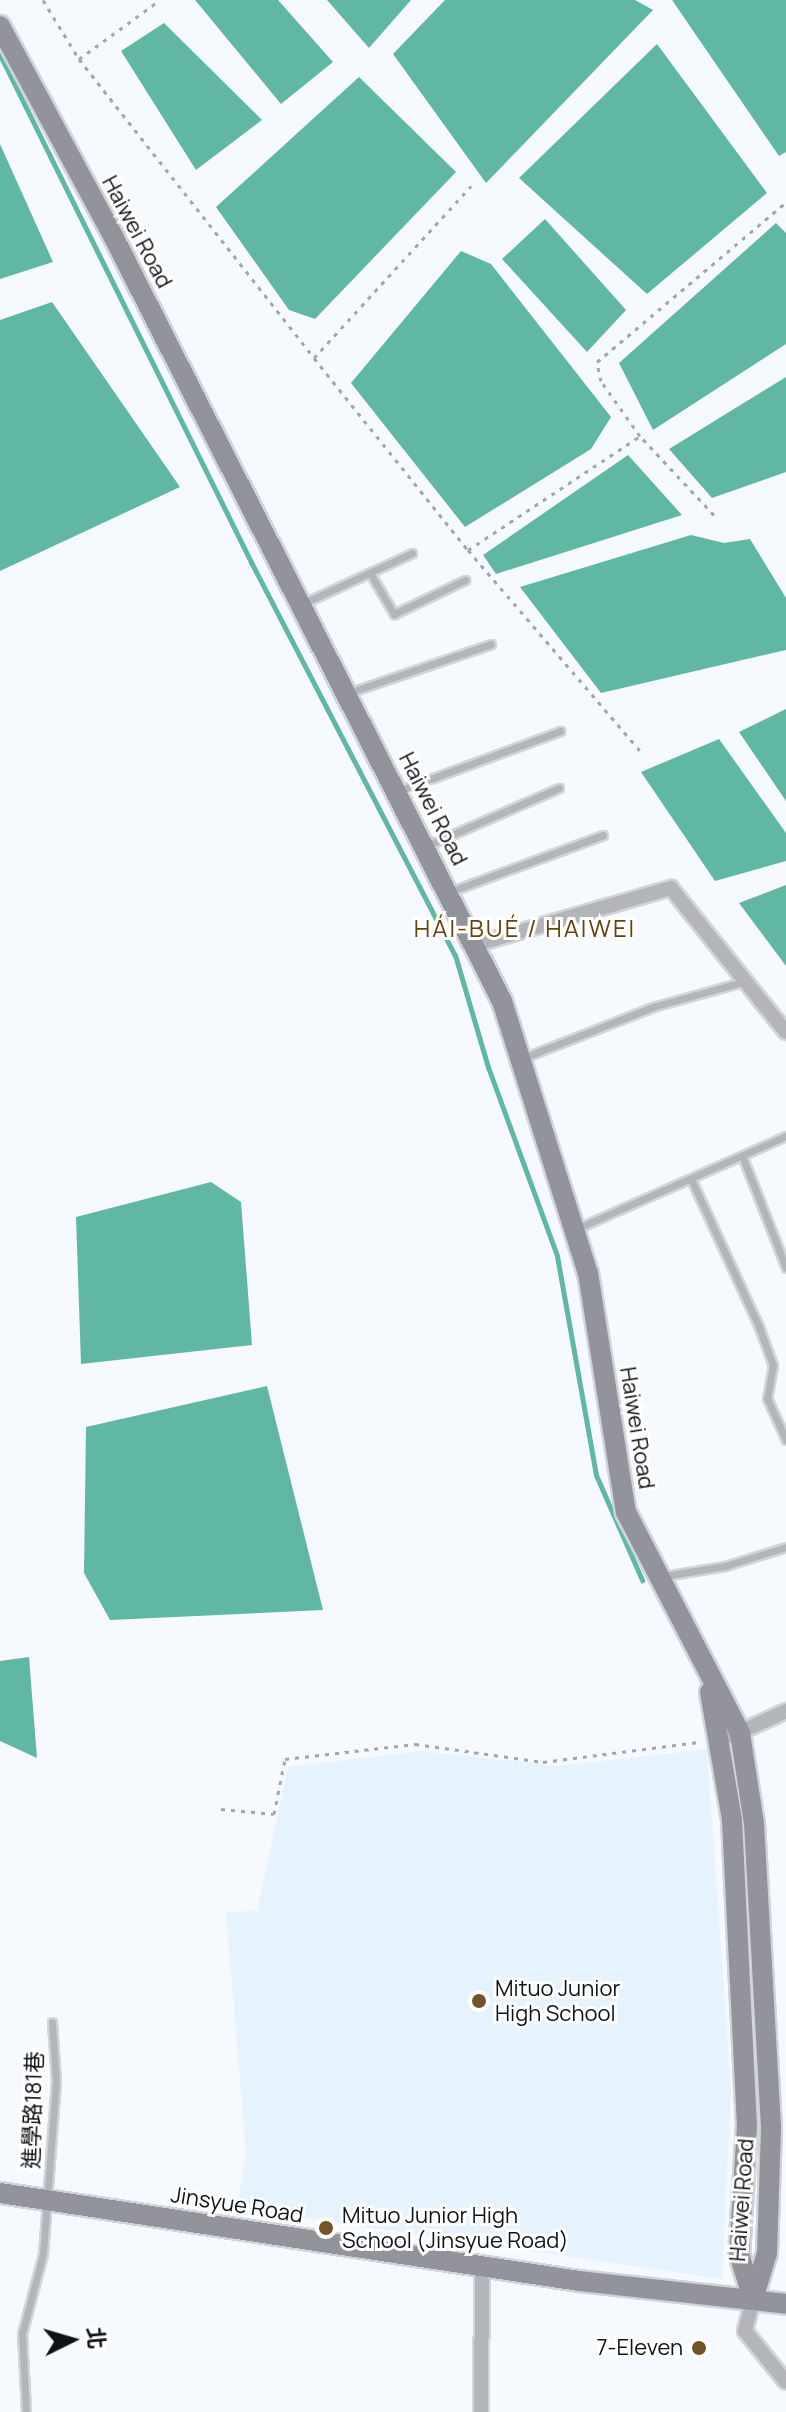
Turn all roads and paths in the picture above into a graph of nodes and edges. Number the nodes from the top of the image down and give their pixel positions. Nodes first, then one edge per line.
1 (43, 0) edge
2 (160, 0) edge
3 (0, 26) edge
4 (79, 59) junction
5 (471, 186) dead end
6 (786, 202) edge
7 (314, 358) junction
8 (640, 436) junction
9 (714, 515) dead end
10 (468, 550) junction
11 (412, 553) dead end
12 (370, 573) junction
13 (465, 580) dead end
14 (302, 604) junction
15 (491, 644) dead end
16 (346, 694) junction
17 (560, 731) dead end
18 (644, 755) dead end
19 (559, 788) dead end
20 (398, 791) junction
21 (603, 835) dead end
22 (426, 846) junction
23 (449, 892) junction
24 (477, 944) junction
25 (747, 981) junction
26 (786, 1032) edge
27 (521, 1059) junction
28 (786, 1136) edge
29 (743, 1158) junction
30 (691, 1179) junction
31 (575, 1229) junction
32 (786, 1268) edge
33 (786, 1440) edge
34 (786, 1547) edge
35 (660, 1577) junction
36 (786, 1711) edge
37 (731, 1736) junction
38 (221, 1809) dead end
39 (52, 2022) dead end
40 (0, 2193) edge
41 (47, 2200) junction
42 (482, 2266) junction
43 (753, 2299) junction
44 (786, 2304) edge
45 (786, 2382) edge
46 (26, 2412) edge
47 (481, 2412) edge

1 - 4 path
2 - 4 path
3 - 14 street, Haiwei Road
4 - 7 path
5 - 7 path
6 - 8 path
7 - 10 path
8 - 9 path
8 - 10 path
10 - 18 path
11 - 12 lane
12 - 13 lane
12 - 14 lane
14 - 16 street, Haiwei Road
15 - 16 lane
16 - 20 street, Haiwei Road
17 - 20 lane
19 - 22 lane
20 - 22 street, Haiwei Road
21 - 23 lane
22 - 23 street, Haiwei Road
23 - 24 street, Haiwei Road
24 - 25 street
24 - 27 street, Haiwei Road
25 - 26 street
25 - 27 lane
27 - 31 street, Haiwei Road
28 - 29 lane
29 - 30 lane
29 - 32 lane
30 - 31 lane
30 - 33 lane
31 - 35 street, Haiwei Road
34 - 35 lane
35 - 37 street, Haiwei Road
36 - 37 street
37 - 38 path
37 - 43 street, Haiwei Road
39 - 41 lane, 進學路181巷
40 - 41 street, Jinsyue Road
41 - 42 street, Jinsyue Road
41 - 46 lane, 進學路181巷
42 - 43 street, Jinsyue Road
42 - 47 street
43 - 44 street, Jinsyue Road
43 - 45 street

